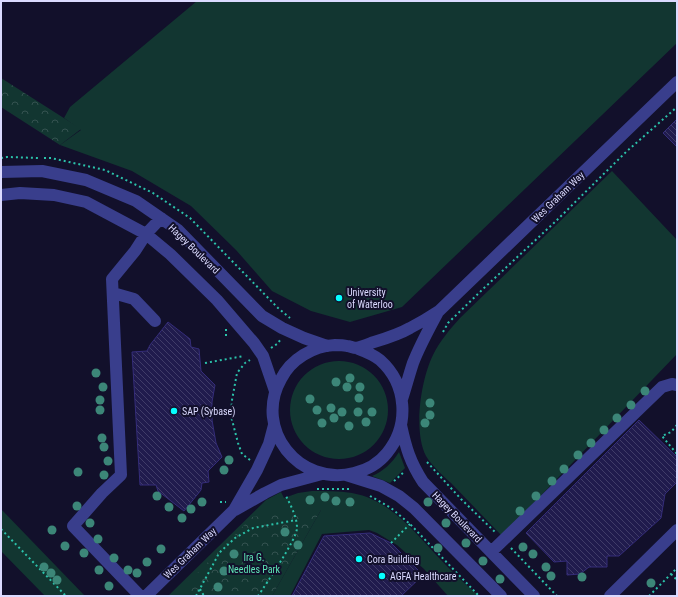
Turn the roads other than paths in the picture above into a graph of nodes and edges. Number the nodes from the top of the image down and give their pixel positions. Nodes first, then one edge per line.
1 (677, 82) edge
2 (1, 172) edge
3 (1, 195) edge
4 (161, 218) junction
5 (146, 234) junction
6 (113, 293) junction
7 (439, 311) junction
8 (155, 322) dead end
9 (329, 346) junction
10 (356, 348) junction
11 (677, 385) edge
12 (275, 391) junction
13 (402, 399) junction
14 (274, 425) junction
15 (401, 425) junction
16 (322, 474) junction
17 (346, 475) junction
18 (234, 510) junction
19 (677, 530) edge
20 (491, 552) junction
21 (140, 596) edge
22 (146, 596) edge
23 (501, 596) edge
24 (534, 596) edge
25 (610, 596) edge

1 - 7 street, Wes Graham Way
2 - 4 street, Hagey Boulevard
3 - 5 street, Hagey Boulevard
4 - 5 street
4 - 9 street, Hagey Boulevard
5 - 6 street
5 - 12 street, Hagey Boulevard
6 - 8 street
6 - 21 street
7 - 10 street, Wes Graham Way
7 - 13 street, Wes Graham Way
9 - 10 street
9 - 12 street
10 - 13 street
11 - 20 street
12 - 14 street
13 - 15 street
14 - 16 street
14 - 18 street, Wes Graham Way
15 - 17 street
15 - 20 street, Hagey Boulevard
16 - 17 street
16 - 18 street, Wes Graham Way
17 - 23 street
18 - 22 street, Wes Graham Way
19 - 25 street
20 - 24 street, Hagey Boulevard

